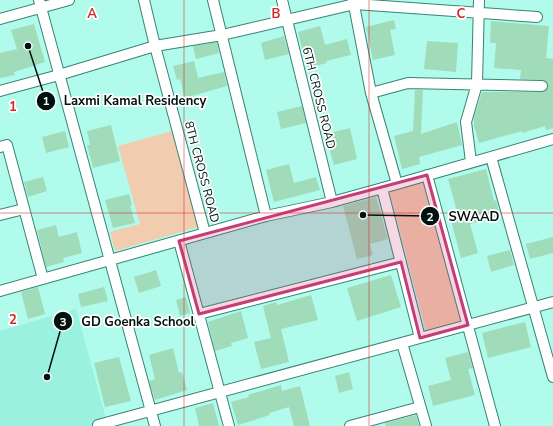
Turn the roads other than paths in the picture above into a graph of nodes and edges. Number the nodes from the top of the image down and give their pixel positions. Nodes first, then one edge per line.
1 (69, 0) edge
2 (144, 0) edge
3 (213, 0) edge
4 (282, 0) edge
5 (479, 0) edge
6 (354, 2) edge
7 (369, 2) edge
8 (41, 4) edge
9 (479, 13) junction
10 (537, 17) dead end
11 (286, 19) junction
12 (0, 20) edge
13 (222, 35) junction
14 (155, 46) junction
15 (59, 75) junction
16 (477, 84) junction
17 (542, 86) dead end
18 (0, 91) edge
19 (371, 93) junction
20 (553, 139) edge
21 (0, 147) edge
22 (491, 157) junction
23 (471, 162) junction
24 (427, 175) junction
25 (397, 184) junction
26 (382, 188) junction
27 (332, 202) junction
28 (24, 209) junction
29 (0, 215) edge
30 (266, 216) junction
31 (204, 234) junction
32 (179, 241) junction
33 (109, 261) junction
34 (401, 262) junction
35 (43, 279) junction
36 (0, 291) edge
37 (553, 302) edge
38 (533, 308) junction
39 (199, 314) junction
40 (468, 325) junction
41 (420, 338) junction
42 (402, 343) junction
43 (553, 377) edge
44 (219, 392) junction
45 (420, 407) junction
46 (151, 411) junction
47 (98, 425) dead end
48 (155, 426) edge
49 (229, 426) edge
50 (350, 426) edge
51 (426, 426) edge
52 (495, 426) edge

1 - 8 street
2 - 14 street, 8TH CROSS ROAD
3 - 13 street
4 - 11 street, 6TH CROSS ROAD
5 - 9 street
6 - 7 street
6 - 11 street
6 - 19 street
7 - 9 street
8 - 12 street
8 - 15 street
9 - 10 street
9 - 16 street
11 - 13 street
11 - 27 street, 6TH CROSS ROAD
13 - 14 street
13 - 30 street
14 - 15 street
14 - 31 street, 8TH CROSS ROAD
15 - 18 street
15 - 33 street
16 - 17 street
16 - 19 street
16 - 23 street
19 - 25 street
20 - 22 street
21 - 28 street
22 - 23 street
22 - 38 street
23 - 24 street
24 - 25 street
24 - 40 street
25 - 26 street
26 - 27 street
26 - 34 street
27 - 30 street
28 - 29 street
28 - 35 street
30 - 31 street
31 - 32 street
32 - 33 street
32 - 39 street
33 - 35 street
33 - 46 street
34 - 39 street
34 - 41 street
35 - 36 street
37 - 38 street
38 - 40 street
38 - 43 street
39 - 44 street
40 - 41 street
40 - 52 street
41 - 42 street
42 - 44 street
42 - 45 street
44 - 46 street
44 - 49 street
45 - 50 street
45 - 51 street
46 - 47 street
46 - 48 street

